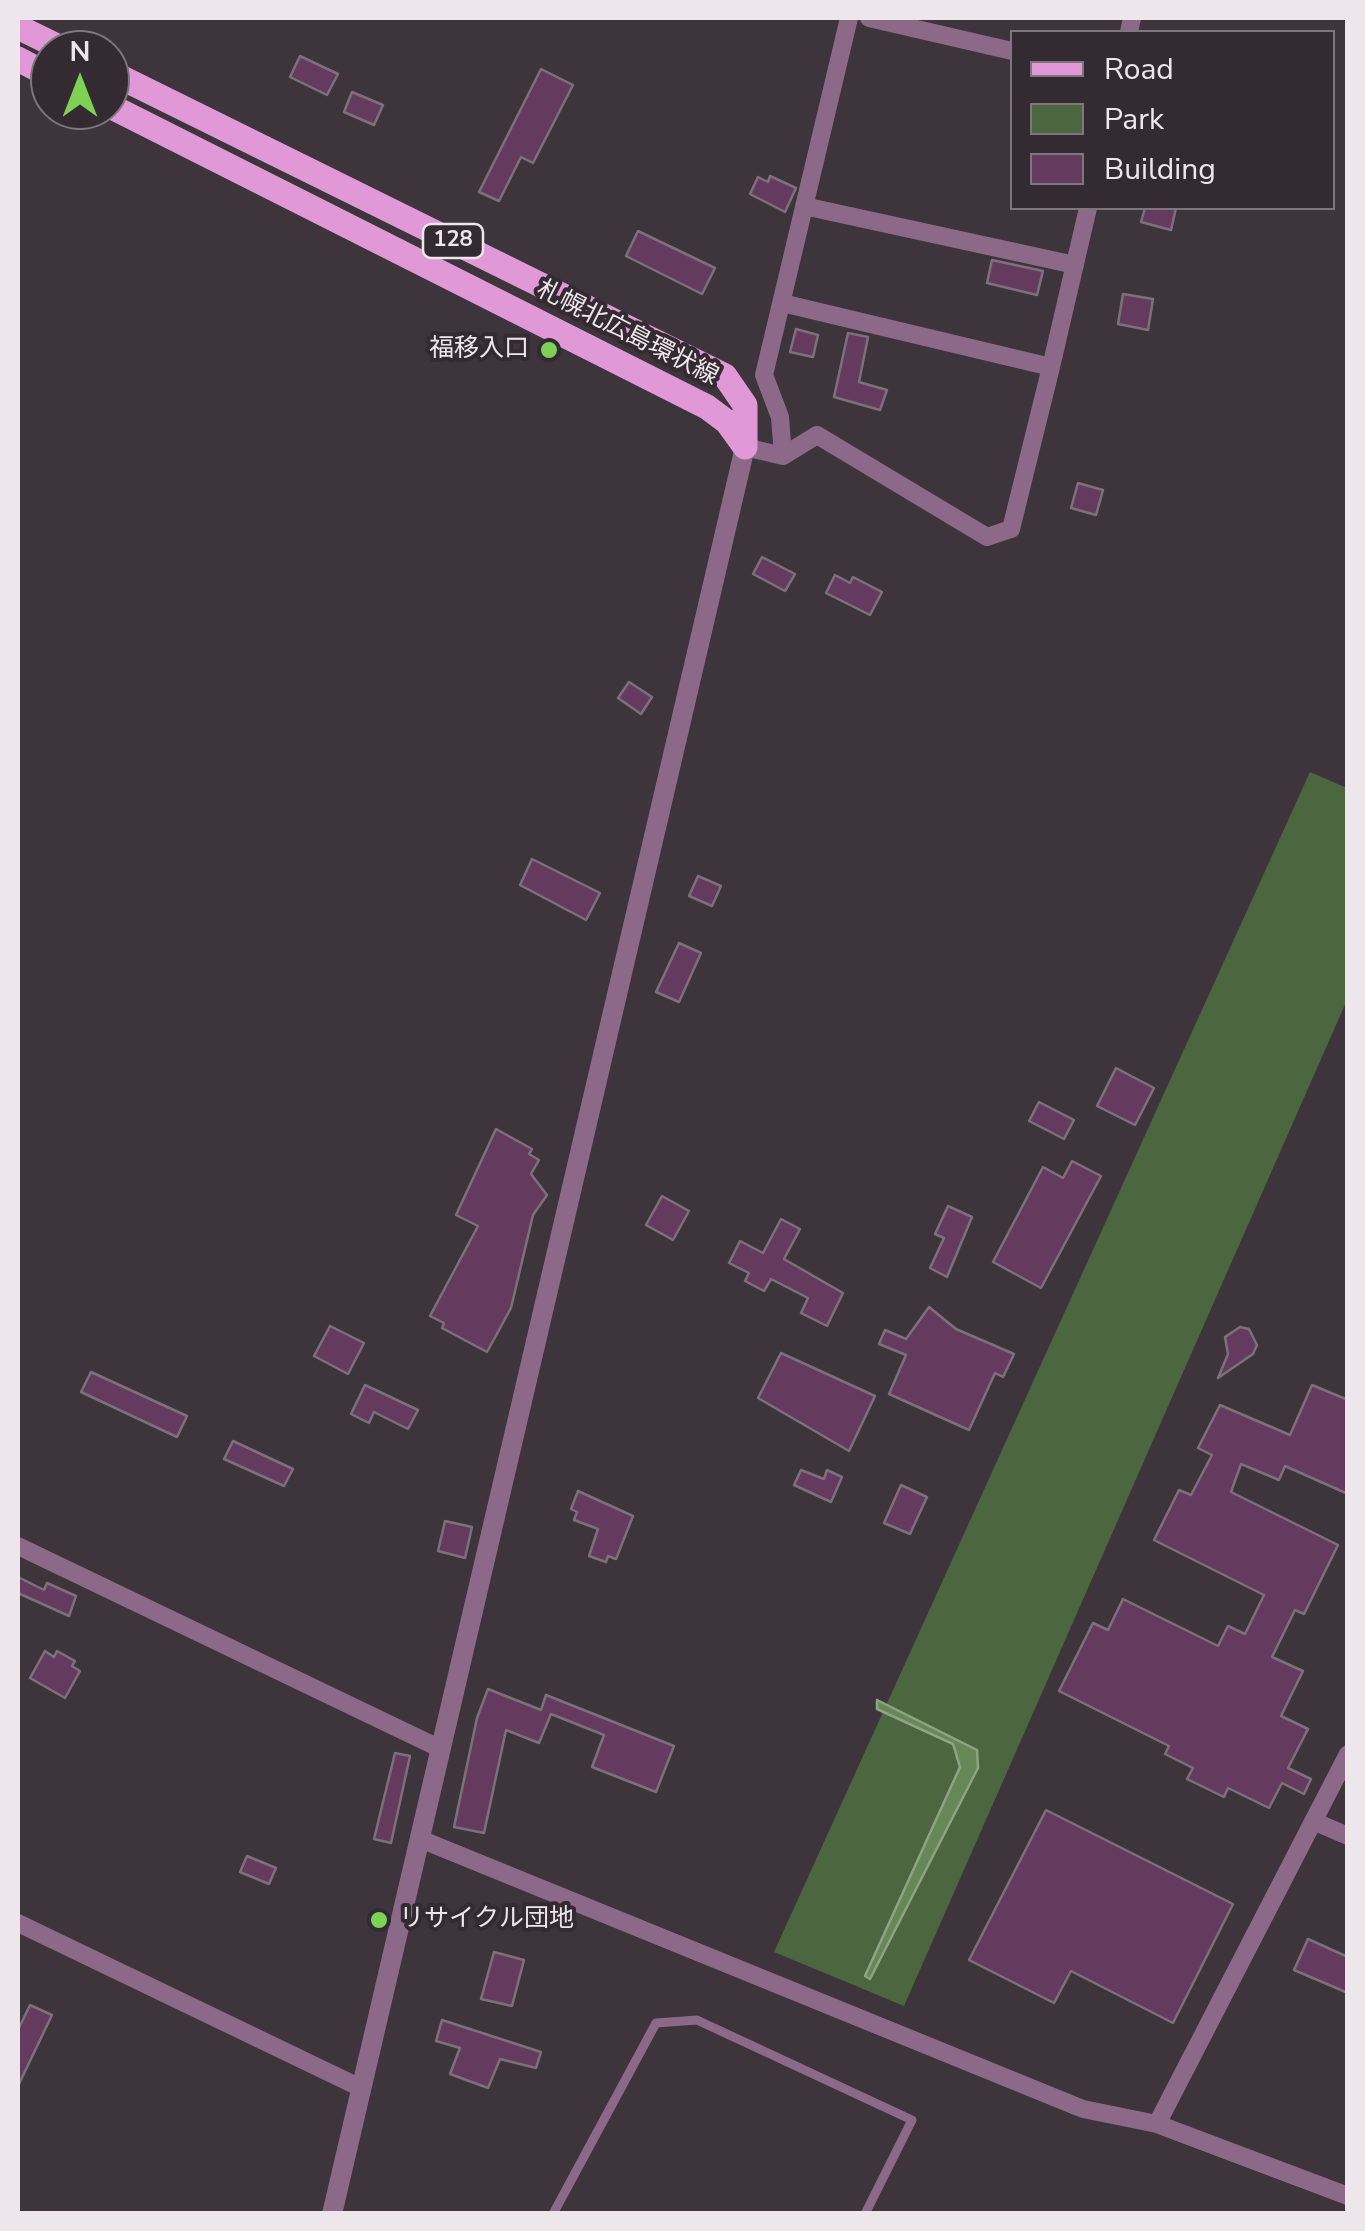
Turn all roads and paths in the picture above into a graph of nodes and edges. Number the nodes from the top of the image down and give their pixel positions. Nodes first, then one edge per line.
1 (849, 18) edge
2 (870, 18) edge
3 (1010, 50) edge
4 (130, 82) edge
5 (130, 116) edge
6 (804, 206) junction
7 (1088, 210) edge
8 (1075, 265) junction
9 (782, 303) junction
10 (1051, 367) junction
11 (745, 447) junction
12 (783, 456) junction
13 (18, 1546) edge
14 (440, 1749) junction
15 (1348, 1754) edge
16 (1313, 1821) junction
17 (1348, 1836) edge
18 (420, 1838) junction
19 (18, 1922) edge
20 (361, 2088) junction
21 (1158, 2124) junction
22 (1348, 2196) edge
23 (332, 2214) edge
24 (553, 2214) edge
25 (865, 2214) edge

1 - 6 street
2 - 3 street
4 - 11 main road, 札幌北広島環状線 / 128
5 - 11 main road, 札幌北広島環状線 / 128
6 - 8 street
6 - 9 street
7 - 8 street
8 - 10 street
9 - 10 street
9 - 12 street
10 - 12 street
11 - 12 street
11 - 14 street
13 - 14 street
14 - 18 street
15 - 16 street
16 - 17 street
16 - 21 street
18 - 20 street
18 - 21 street
19 - 20 street
20 - 23 street
21 - 22 street
24 - 25 lane

